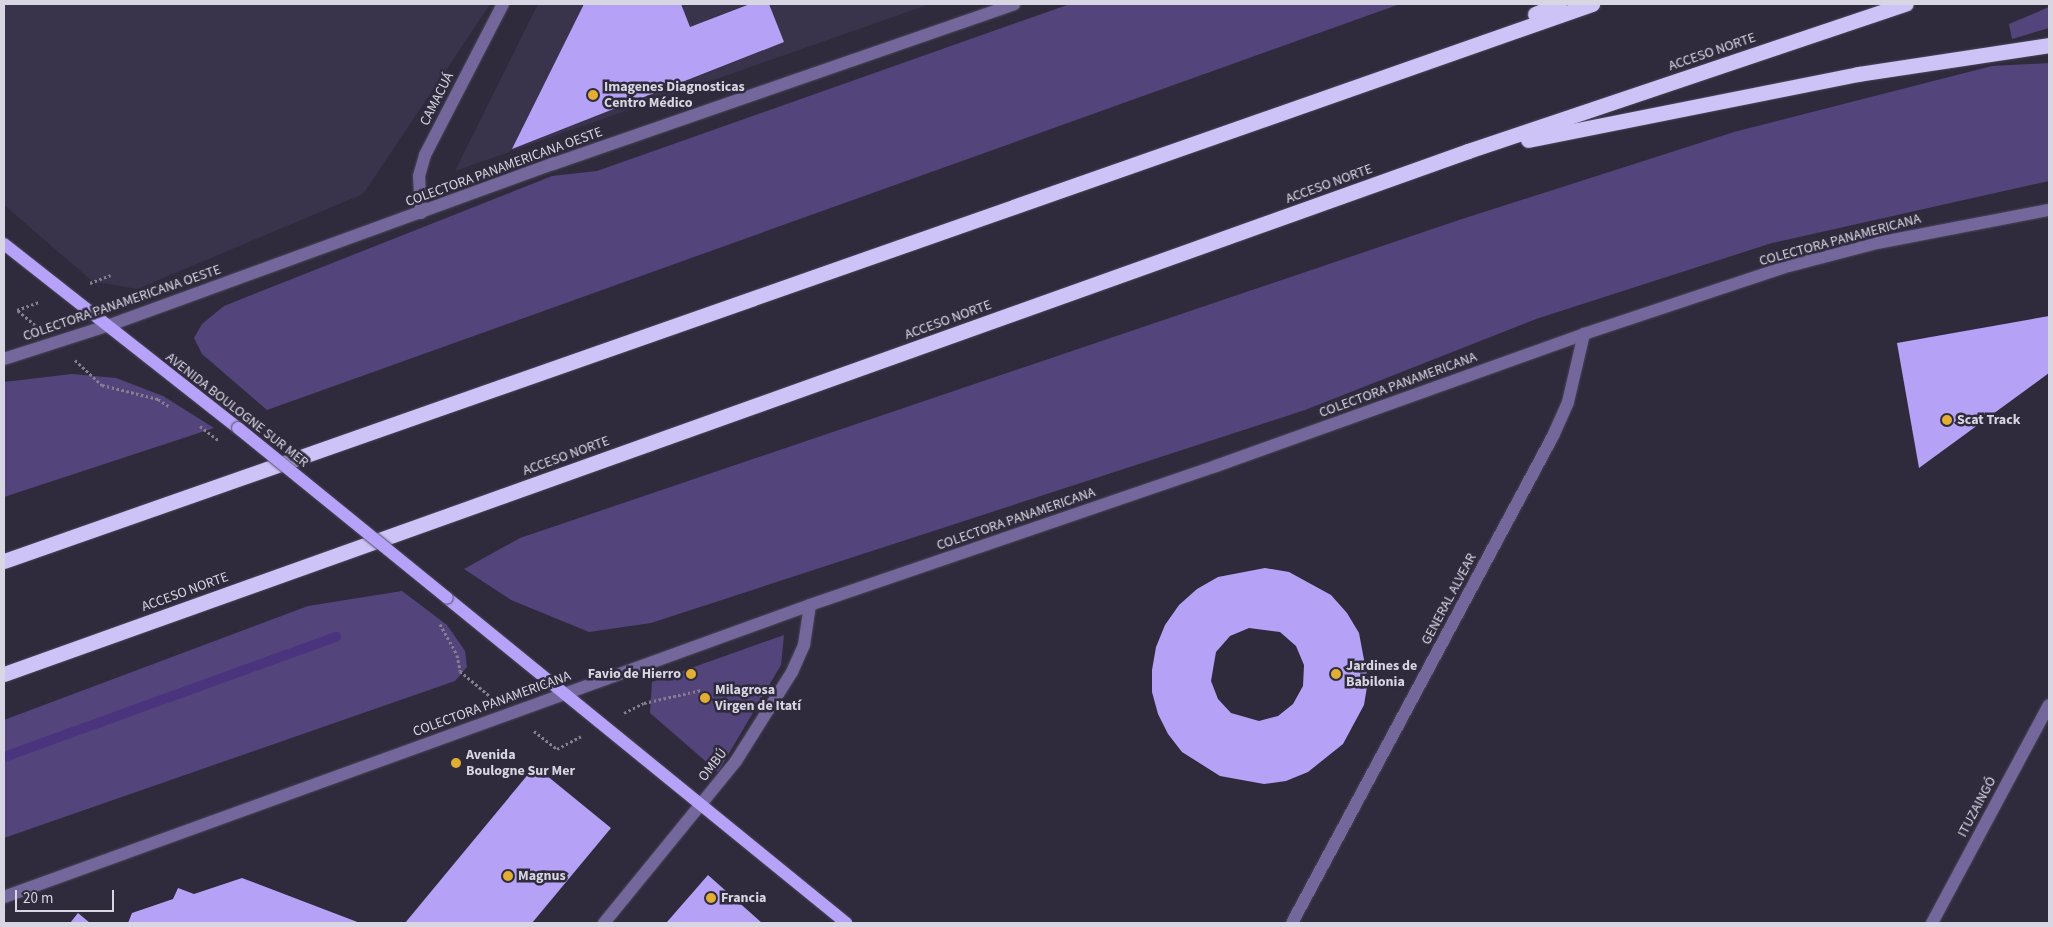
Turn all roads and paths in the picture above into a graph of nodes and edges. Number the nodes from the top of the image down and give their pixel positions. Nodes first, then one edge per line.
1 (503, 4) edge
2 (1014, 4) edge
3 (1559, 4) edge
4 (1592, 4) edge
5 (1906, 4) edge
6 (2049, 45) edge
7 (1430, 61) junction
8 (1468, 152) junction
9 (2049, 210) edge
10 (421, 213) junction
11 (4, 244) edge
12 (107, 326) junction
13 (1584, 334) junction
14 (4, 359) edge
15 (4, 561) edge
16 (810, 605) junction
17 (4, 674) edge
18 (564, 694) junction
19 (2049, 705) edge
20 (701, 805) junction
21 (4, 897) edge
22 (604, 923) edge
23 (846, 923) edge
24 (1292, 923) edge
25 (1932, 923) edge

1 - 10 street, CAMACUÁ
2 - 10 street, COLECTORA PANAMERICANA OESTE
3 - 7 highway
4 - 7 highway
5 - 8 highway, ACCESO NORTE
6 - 8 highway
7 - 15 highway
8 - 17 highway, ACCESO NORTE
9 - 13 street, COLECTORA PANAMERICANA
10 - 12 street, COLECTORA PANAMERICANA OESTE
11 - 12 main road, AVENIDA BOULOGNE SUR MER
12 - 14 street, COLECTORA PANAMERICANA OESTE
12 - 18 main road, AVENIDA BOULOGNE SUR MER, bridge
13 - 16 street, COLECTORA PANAMERICANA
13 - 24 street, GENERAL ALVEAR
16 - 18 street, COLECTORA PANAMERICANA
16 - 20 street, OMBÚ
18 - 20 main road, AVENIDA BOULOGNE SUR MER
18 - 21 street, COLECTORA PANAMERICANA
19 - 25 street, ITUZAINGÓ
20 - 22 street, OMBÚ
20 - 23 main road, AVENIDA BOULOGNE SUR MER

